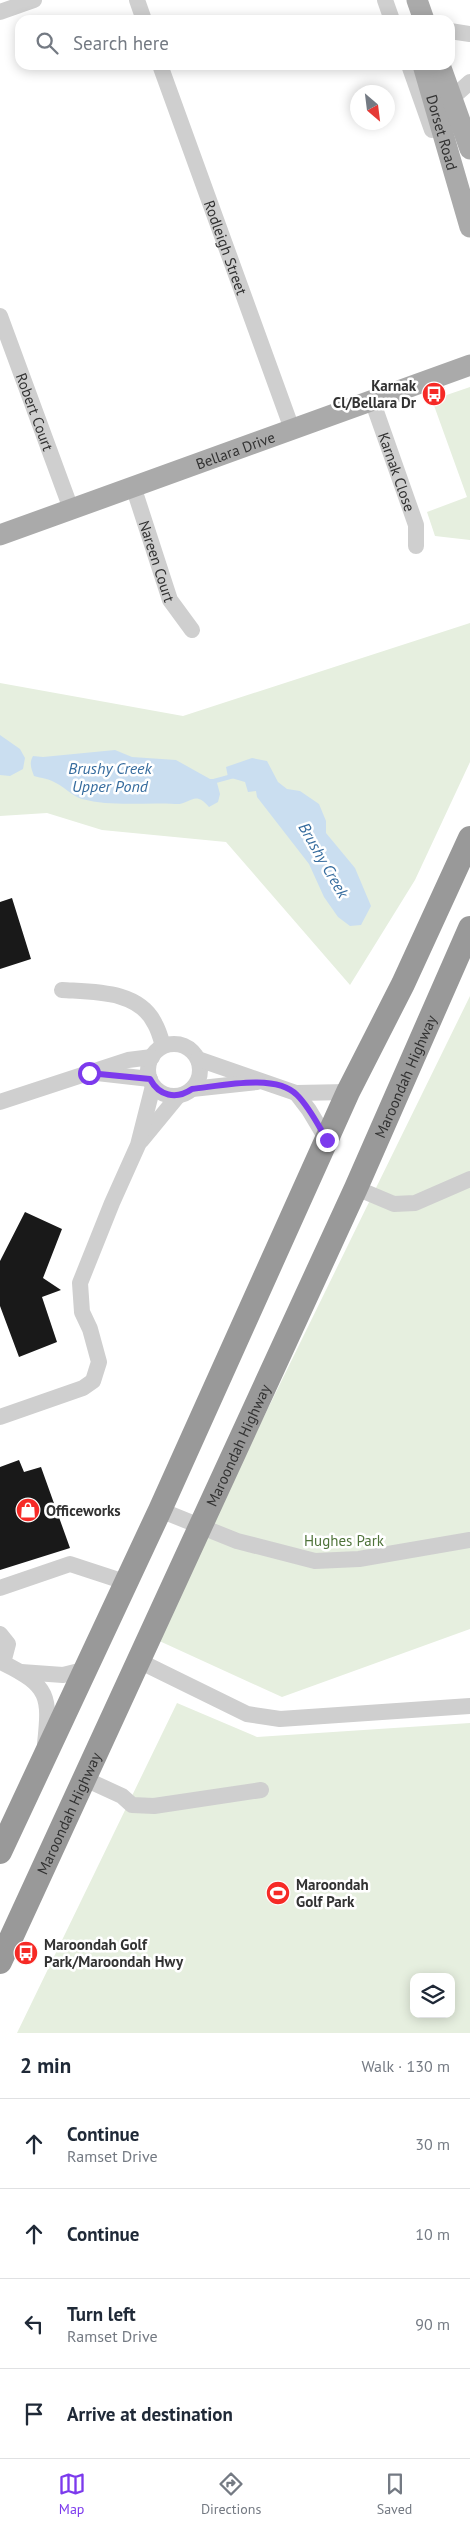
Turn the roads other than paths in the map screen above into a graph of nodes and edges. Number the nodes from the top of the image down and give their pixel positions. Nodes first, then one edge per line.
1 (34, 0) edge
2 (137, 0) edge
3 (385, 0) edge
4 (405, 0) edge
5 (417, 0) edge
6 (0, 12) edge
7 (142, 15) edge
8 (390, 15) edge
9 (409, 15) edge
10 (422, 15) edge
11 (455, 32) edge
12 (470, 34) edge
13 (162, 70) edge
14 (411, 70) edge
15 (424, 70) edge
16 (442, 70) edge
17 (470, 82) edge
18 (452, 98) junction
19 (470, 149) edge
20 (448, 152) junction
21 (470, 227) edge
22 (0, 316) edge
23 (470, 365) edge
24 (372, 400) junction
25 (292, 428) junction
26 (133, 486) junction
27 (71, 509) junction
28 (0, 535) edge
29 (416, 546) dead end
30 (192, 630) dead end
31 (470, 838) edge
32 (470, 928) edge
33 (62, 990) dead end
34 (157, 1052) junction
35 (198, 1059) junction
36 (89, 1073) junction
37 (265, 1081) junction
38 (152, 1082) junction
39 (185, 1092) junction
40 (348, 1092) junction
41 (296, 1093) junction
42 (0, 1102) edge
43 (327, 1140) junction
44 (138, 1145) junction
45 (470, 1179) edge
46 (356, 1188) junction
47 (0, 1417) edge
48 (160, 1510) junction
49 (200, 1527) junction
50 (470, 1540) edge
51 (125, 1582) junction
52 (0, 1588) edge
53 (0, 1634) edge
54 (138, 1661) junction
55 (84, 1670) junction
56 (22, 1672) junction
57 (470, 1706) edge
58 (44, 1754) junction
59 (85, 1779) junction
60 (261, 1790) dead end
61 (0, 1852) edge
62 (0, 1962) edge

1 - 6 street
2 - 7 street
3 - 8 street
4 - 9 main road
5 - 10 main road
11 - 12 street
13 - 25 street, Rodleigh Street
14 - 20 street
15 - 20 main road, Dorset Road
16 - 18 main road, Dorset Road
17 - 18 street
18 - 19 main road, Dorset Road
20 - 21 main road, Dorset Road
22 - 27 street, Robert Court
23 - 24 main road, Bellara Drive
24 - 25 main road, Bellara Drive
24 - 29 street, Karnak Close
25 - 26 main road, Bellara Drive
26 - 27 main road, Bellara Drive
26 - 30 street, Nareen Court
27 - 28 main road, Bellara Drive
31 - 40 highway
32 - 46 highway, Maroondah Highway
33 - 34 street
34 - 35 street
34 - 36 street
34 - 38 street
35 - 37 street
35 - 39 street
36 - 38 street
36 - 42 street
37 - 39 street
37 - 41 street
38 - 39 street
38 - 44 street
39 - 44 street
40 - 41 street
40 - 43 highway
41 - 43 street
43 - 48 highway
44 - 47 street
45 - 46 street
46 - 49 highway, Maroondah Highway
48 - 49 street
48 - 51 highway
49 - 50 street
49 - 54 highway, Maroondah Highway
51 - 52 street
51 - 55 highway
53 - 56 street
54 - 57 street
54 - 59 highway, Maroondah Highway
55 - 56 street
55 - 58 highway
56 - 58 street
58 - 61 highway
59 - 60 street
59 - 62 highway, Maroondah Highway

